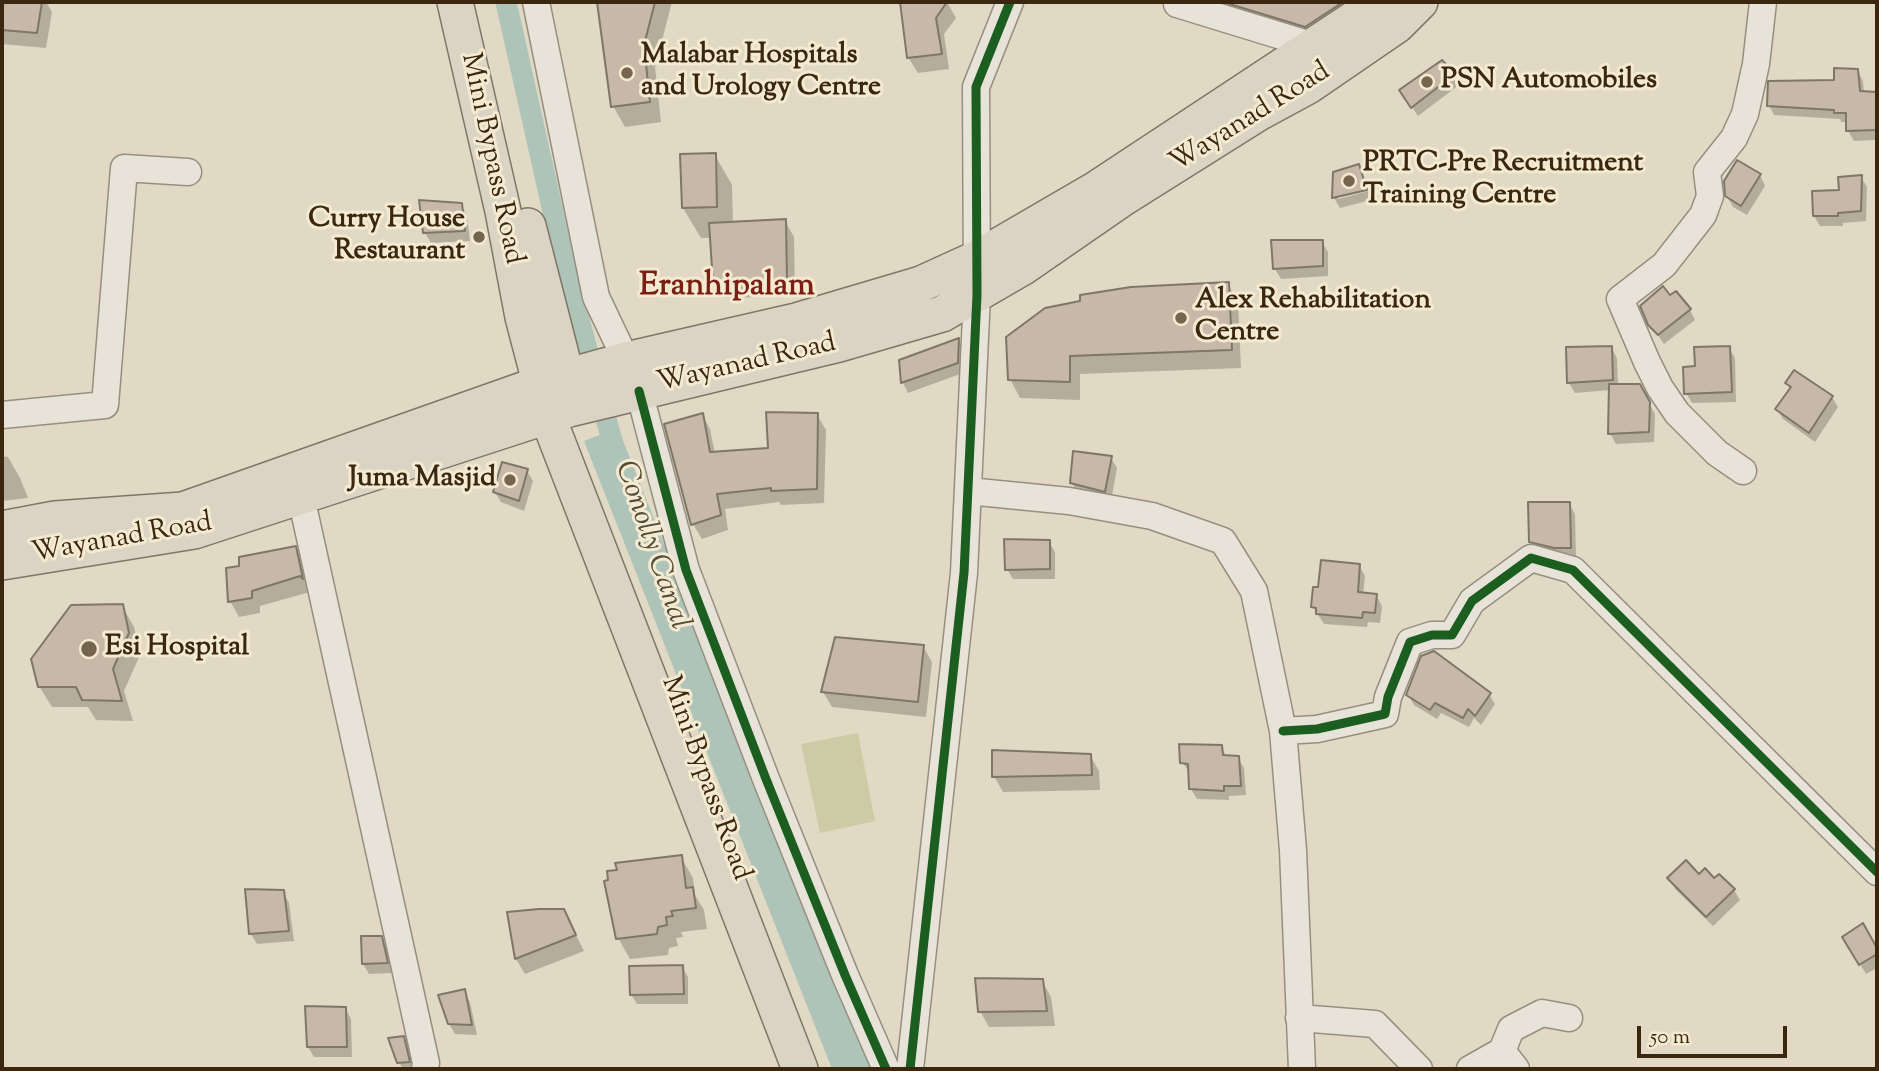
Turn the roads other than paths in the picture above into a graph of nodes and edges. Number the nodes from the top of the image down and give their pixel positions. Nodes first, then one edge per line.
1 (455, 2) edge
2 (476, 2) edge
3 (536, 2) edge
4 (1010, 2) edge
5 (1178, 2) edge
6 (1376, 2) edge
7 (1419, 2) edge
8 (1763, 2) edge
9 (1314, 46) junction
10 (188, 172) dead end
11 (976, 259) junction
12 (977, 295) junction
13 (633, 375) junction
14 (556, 396) junction
15 (2, 415) edge
16 (1743, 471) dead end
17 (968, 491) junction
18 (301, 497) junction
19 (2, 529) edge
20 (2, 562) edge
21 (1283, 731) junction
22 (1877, 872) edge
23 (1299, 1018) junction
24 (1569, 1018) dead end
25 (1509, 1060) edge
26 (425, 1069) edge
27 (800, 1069) edge
28 (814, 1069) edge
29 (887, 1069) edge
30 (910, 1069) edge
31 (1302, 1069) edge
32 (1419, 1069) edge
33 (1470, 1069) edge

1 - 14 main road, Mini Bypass Road
2 - 14 main road
3 - 13 street
4 - 11 street
5 - 9 street
6 - 9 main road, Wayanad Road
7 - 12 main road, Wayanad Road
8 - 16 street
9 - 11 main road, Wayanad Road
10 - 15 street
11 - 12 street
11 - 13 main road, Wayanad Road
12 - 13 main road, Wayanad Road
12 - 17 street
13 - 14 main road, Wayanad Road
13 - 29 street
14 - 18 main road, Wayanad Road
14 - 19 main road, Wayanad Road
14 - 27 main road, Mini Bypass Road
14 - 28 main road, Mini Bypass Road
17 - 21 street
17 - 30 street
18 - 20 main road, Wayanad Road
18 - 26 street
21 - 22 street
21 - 23 street
23 - 31 street
23 - 32 street
24 - 25 street
25 - 33 street

